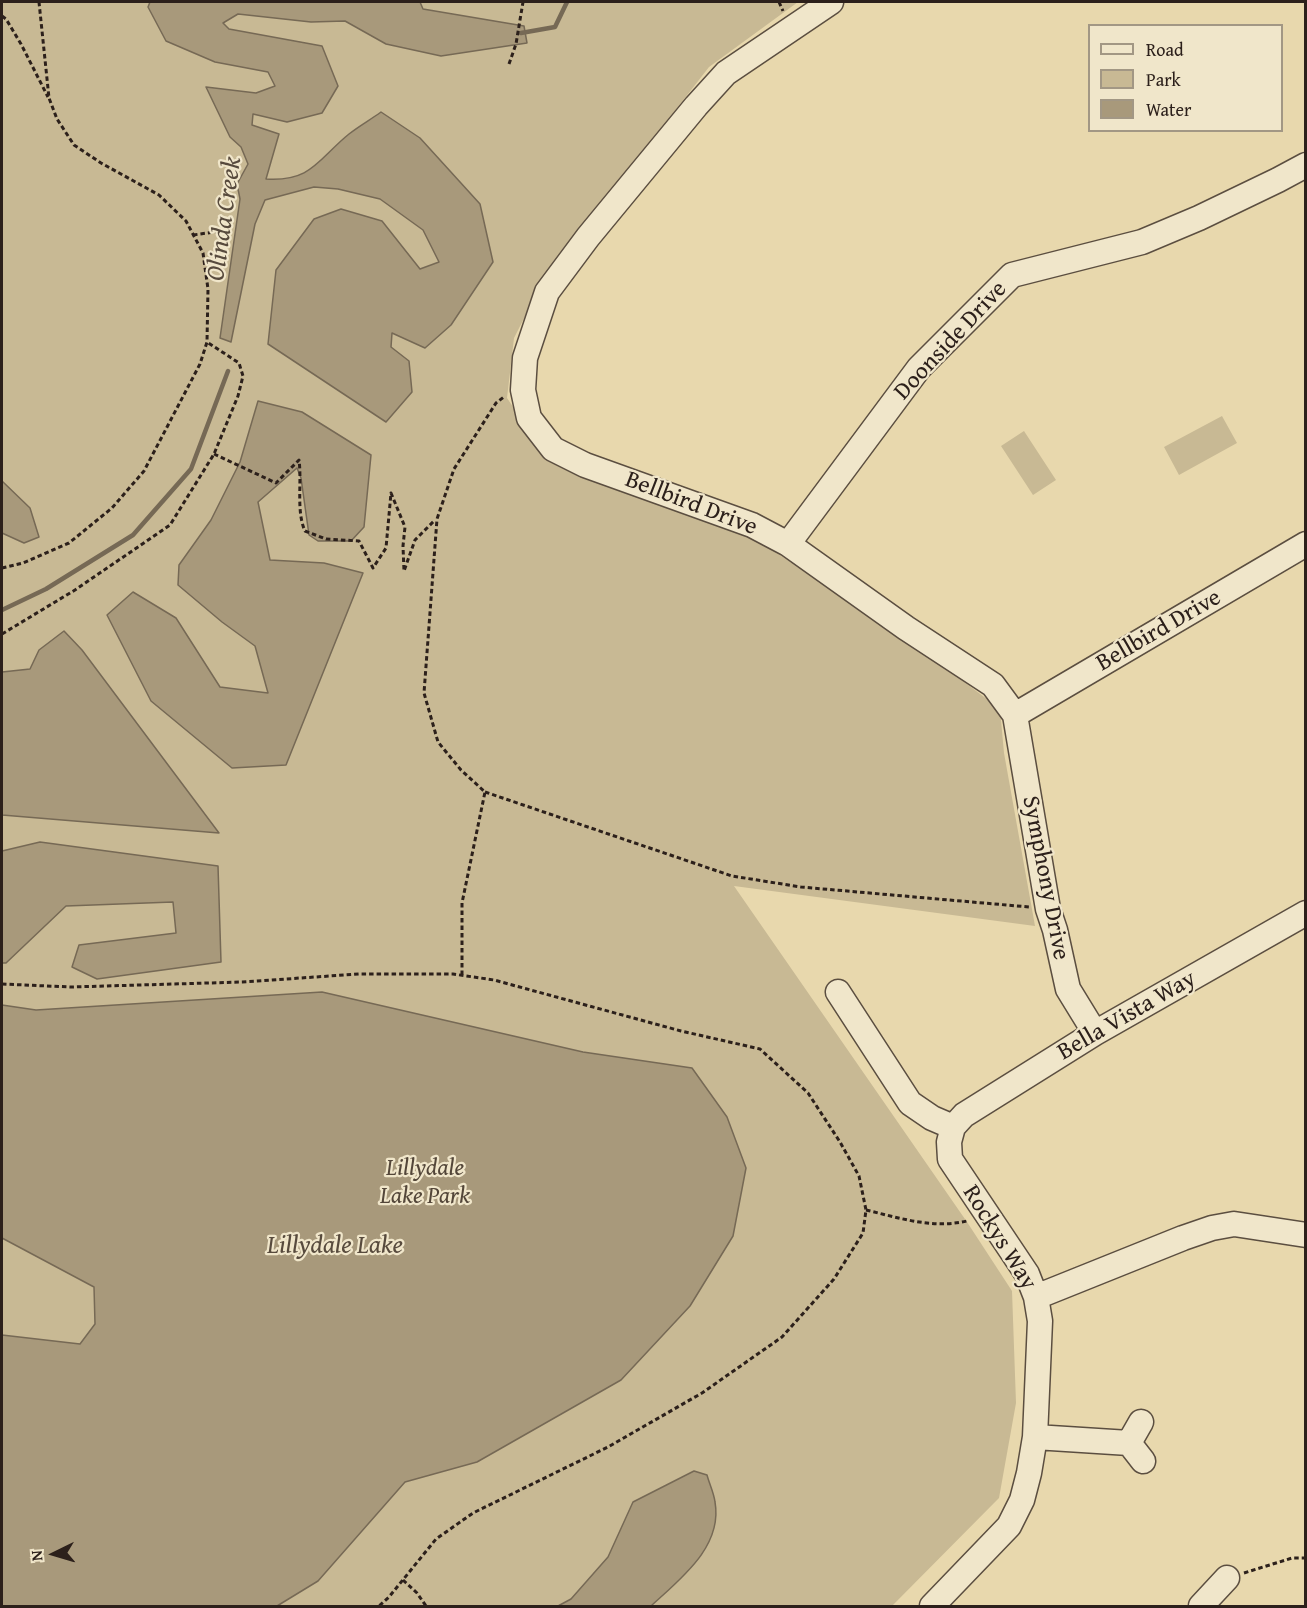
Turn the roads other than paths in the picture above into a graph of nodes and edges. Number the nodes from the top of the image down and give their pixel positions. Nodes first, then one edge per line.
1 (831, 2) edge
2 (1305, 165) edge
3 (788, 544) junction
4 (1305, 544) edge
5 (1015, 715) junction
6 (1305, 913) edge
7 (838, 992) dead end
8 (1095, 1033) junction
9 (953, 1127) junction
10 (1305, 1235) edge
11 (1036, 1297) junction
12 (1141, 1422) dead end
13 (1035, 1437) junction
14 (1227, 1578) road end
15 (932, 1606) edge
16 (1201, 1606) edge

1 - 3 street, Bellbird Drive
2 - 3 street, Doonside Drive
3 - 5 street, Bellbird Drive
4 - 5 street, Bellbird Drive
5 - 8 street, Symphony Drive
6 - 8 street, Bella Vista Way
7 - 9 street
8 - 9 street, Bella Vista Way
9 - 11 street, Rockys Way
10 - 11 street
11 - 13 street, Rockys Way
12 - 13 street
13 - 15 street, Rockys Way
14 - 16 street

